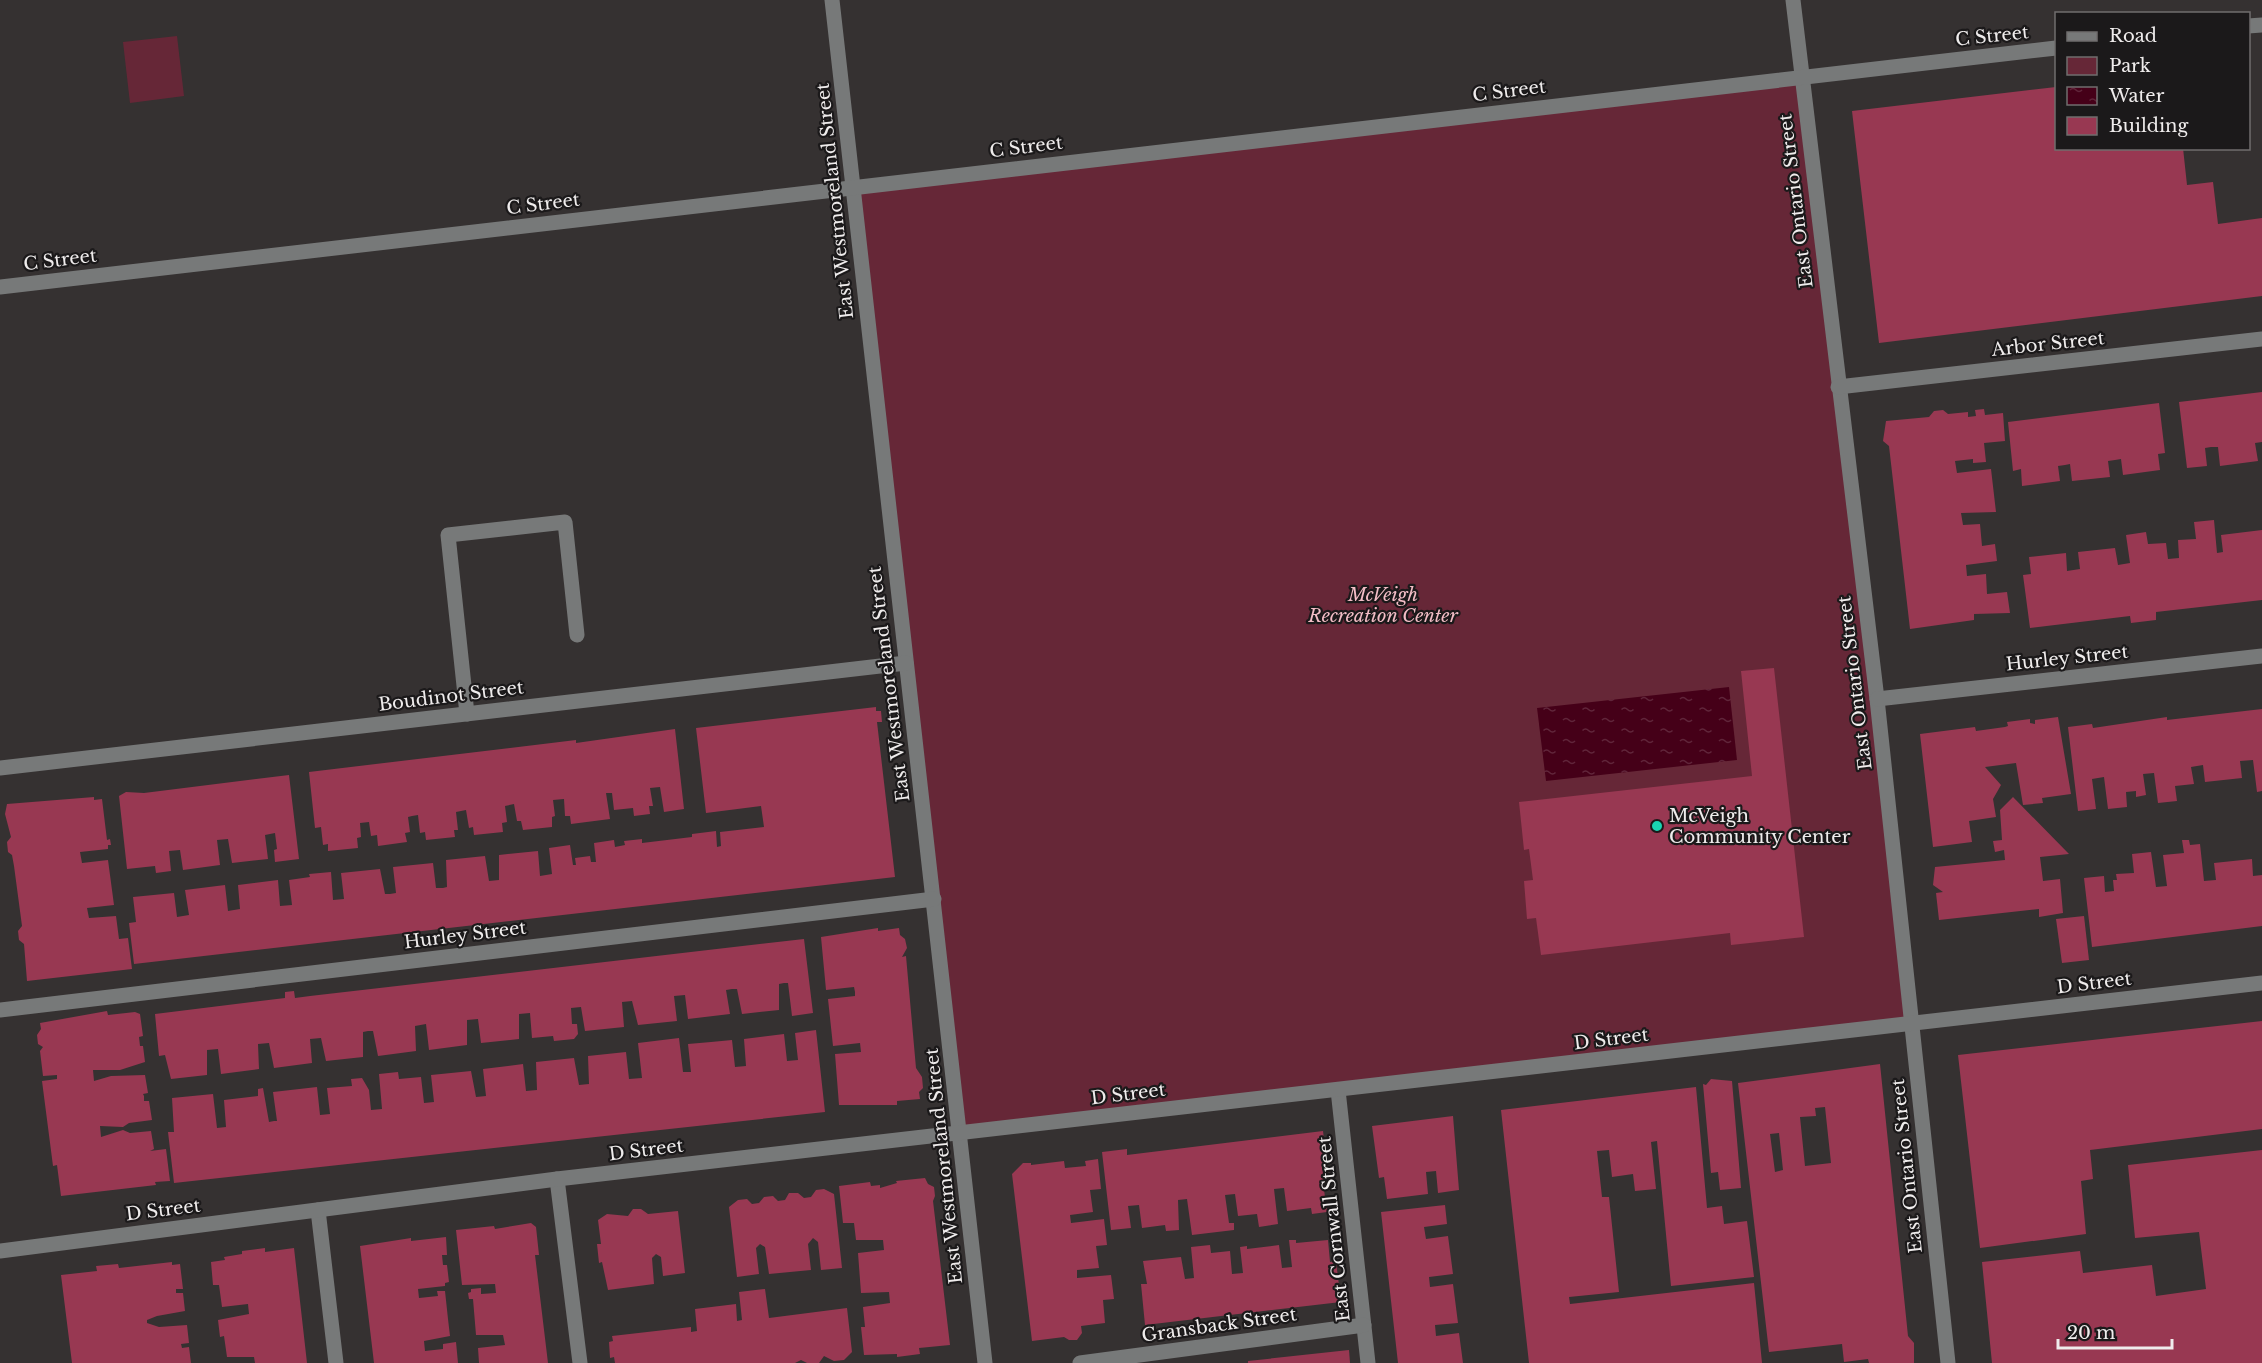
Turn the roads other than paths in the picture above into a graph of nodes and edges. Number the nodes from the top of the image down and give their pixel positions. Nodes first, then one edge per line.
1 (832, 0) edge
2 (1793, 0) edge
3 (2055, 48) edge
4 (1801, 77) junction
5 (853, 187) junction
6 (0, 287) edge
7 (2262, 339) edge
8 (1838, 387) junction
9 (577, 634) dead end
10 (2262, 656) edge
11 (906, 663) junction
12 (1877, 699) junction
13 (467, 714) junction
14 (0, 768) edge
15 (934, 899) junction
16 (2262, 983) edge
17 (0, 1010) edge
18 (1912, 1024) junction
19 (1338, 1090) junction
20 (960, 1133) junction
21 (557, 1179) junction
22 (318, 1210) junction
23 (0, 1251) edge
24 (1364, 1325) junction
25 (336, 1363) edge
26 (580, 1363) edge
27 (985, 1363) edge
28 (1080, 1363) edge
29 (1368, 1363) edge
30 (1948, 1363) edge

1 - 5 street, East Westmoreland Street
2 - 4 street, East Ontario Street
3 - 4 street, C Street
4 - 5 street, C Street
4 - 8 street, East Ontario Street
5 - 6 street, C Street
5 - 11 street, East Westmoreland Street
7 - 8 street, Arbor Street
8 - 12 street, East Ontario Street
9 - 13 street
10 - 12 street, Hurley Street
11 - 13 street, Boudinot Street
11 - 15 street, East Westmoreland Street
12 - 18 street, East Ontario Street
13 - 14 street, Boudinot Street
15 - 17 street, Hurley Street
15 - 20 street, East Westmoreland Street
16 - 18 street, D Street
18 - 19 street, D Street
18 - 30 street, East Ontario Street
19 - 20 street, D Street
19 - 24 street, East Cornwall Street
20 - 21 street, D Street
20 - 27 street, East Westmoreland Street
21 - 22 street, D Street
21 - 26 street
22 - 23 street, D Street
22 - 25 street
24 - 28 street, Gransback Street
24 - 29 street, East Cornwall Street

